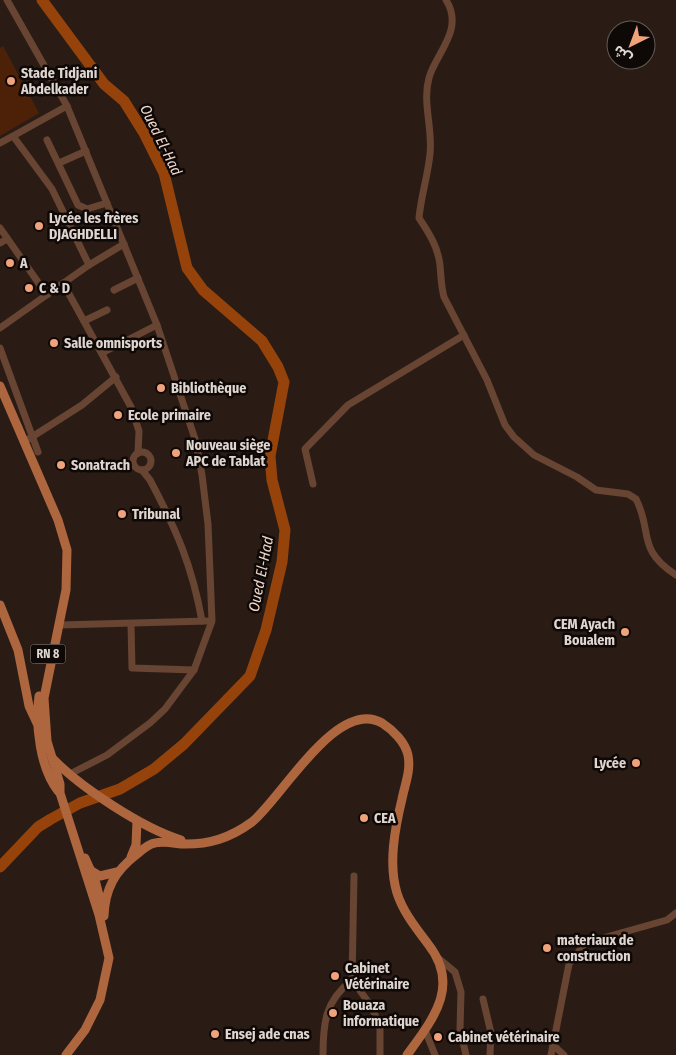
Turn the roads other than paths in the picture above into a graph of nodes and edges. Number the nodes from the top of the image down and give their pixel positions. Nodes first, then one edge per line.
1 (7, 0) edge
2 (446, 0) edge
3 (67, 106) junction
4 (12, 136) junction
5 (47, 140) dead end
6 (0, 143) edge
7 (86, 151) junction
8 (59, 163) junction
9 (107, 203) junction
10 (0, 228) edge
11 (7, 238) junction
12 (0, 243) edge
13 (124, 244) junction
14 (89, 265) junction
15 (138, 278) junction
16 (63, 283) junction
17 (114, 290) dead end
18 (47, 294) junction
19 (106, 310) dead end
20 (84, 321) junction
21 (157, 325) junction
22 (0, 328) edge
23 (464, 335) junction
24 (0, 348) edge
25 (102, 353) junction
26 (116, 377) junction
27 (0, 386) edge
28 (140, 438) junction
29 (28, 439) junction
30 (38, 452) dead end
31 (138, 453) junction
32 (147, 453) junction
33 (145, 469) junction
34 (313, 484) dead end
35 (54, 512) junction
36 (676, 575) edge
37 (0, 605) edge
38 (202, 621) junction
39 (212, 621) junction
40 (131, 624) junction
41 (60, 625) junction
42 (194, 670) junction
43 (37, 722) junction
44 (46, 731) junction
45 (51, 757) junction
46 (70, 774) junction
47 (59, 783) junction
48 (82, 783) junction
49 (60, 794) junction
50 (137, 821) junction
51 (75, 841) junction
52 (196, 844) junction
53 (81, 859) junction
54 (130, 860) junction
55 (93, 872) junction
56 (117, 872) junction
57 (354, 876) dead end
58 (676, 913) edge
59 (104, 916) junction
60 (105, 938) junction
61 (438, 958) junction
62 (352, 980) junction
63 (483, 999) dead end
64 (425, 1030) junction
65 (553, 1045) junction
66 (66, 1055) edge
67 (323, 1055) edge
68 (380, 1055) edge
69 (408, 1055) edge
70 (435, 1055) edge
71 (466, 1055) edge
72 (490, 1055) edge
73 (551, 1055) edge
74 (564, 1055) edge

1 - 3 street
2 - 23 street
3 - 4 street
3 - 7 street
4 - 6 street
4 - 14 street
5 - 8 street
7 - 8 street
7 - 9 street
8 - 9 street
9 - 13 street
10 - 11 street
11 - 12 street
11 - 18 street
13 - 14 street
13 - 15 street
14 - 16 street
15 - 17 street
15 - 21 street
16 - 18 street
16 - 20 street
18 - 22 street
19 - 20 street
20 - 25 street
21 - 25 street
21 - 39 street
23 - 34 street
23 - 36 street
24 - 29 street
25 - 26 street
26 - 28 street
26 - 29 street
27 - 29 main road, RN 8
28 - 31 street
28 - 32 street
29 - 30 street
29 - 35 main road, RN 8
31 - 32 street
31 - 33 street
32 - 33 street
33 - 38 street
35 - 41 main road, RN 8
35 - 43 main road, RN 8
37 - 43 main road
38 - 39 street
38 - 40 street
39 - 42 street
40 - 41 street
40 - 42 street
41 - 44 main road, RN 8
42 - 46 street
43 - 44 main road
43 - 49 main road, RN 8
44 - 45 main road, RN 8
45 - 46 main road
45 - 47 main road, RN 8
46 - 48 main road
47 - 48 main road
47 - 49 main road, RN 8
48 - 50 main road
49 - 51 main road, RN 8
50 - 52 main road
50 - 54 main road
51 - 53 main road, RN 8
51 - 55 main road, RN 8
52 - 54 main road
52 - 61 main road
53 - 55 main road
53 - 60 main road, RN 8
54 - 56 main road
55 - 56 main road
55 - 59 main road, RN 8
56 - 59 main road
57 - 62 street
58 - 65 street
59 - 60 main road, RN 8
60 - 66 main road, RN 8
61 - 64 main road
61 - 71 street
62 - 67 street
62 - 68 street
63 - 72 street
64 - 69 main road
64 - 70 street
65 - 73 street
65 - 74 street

